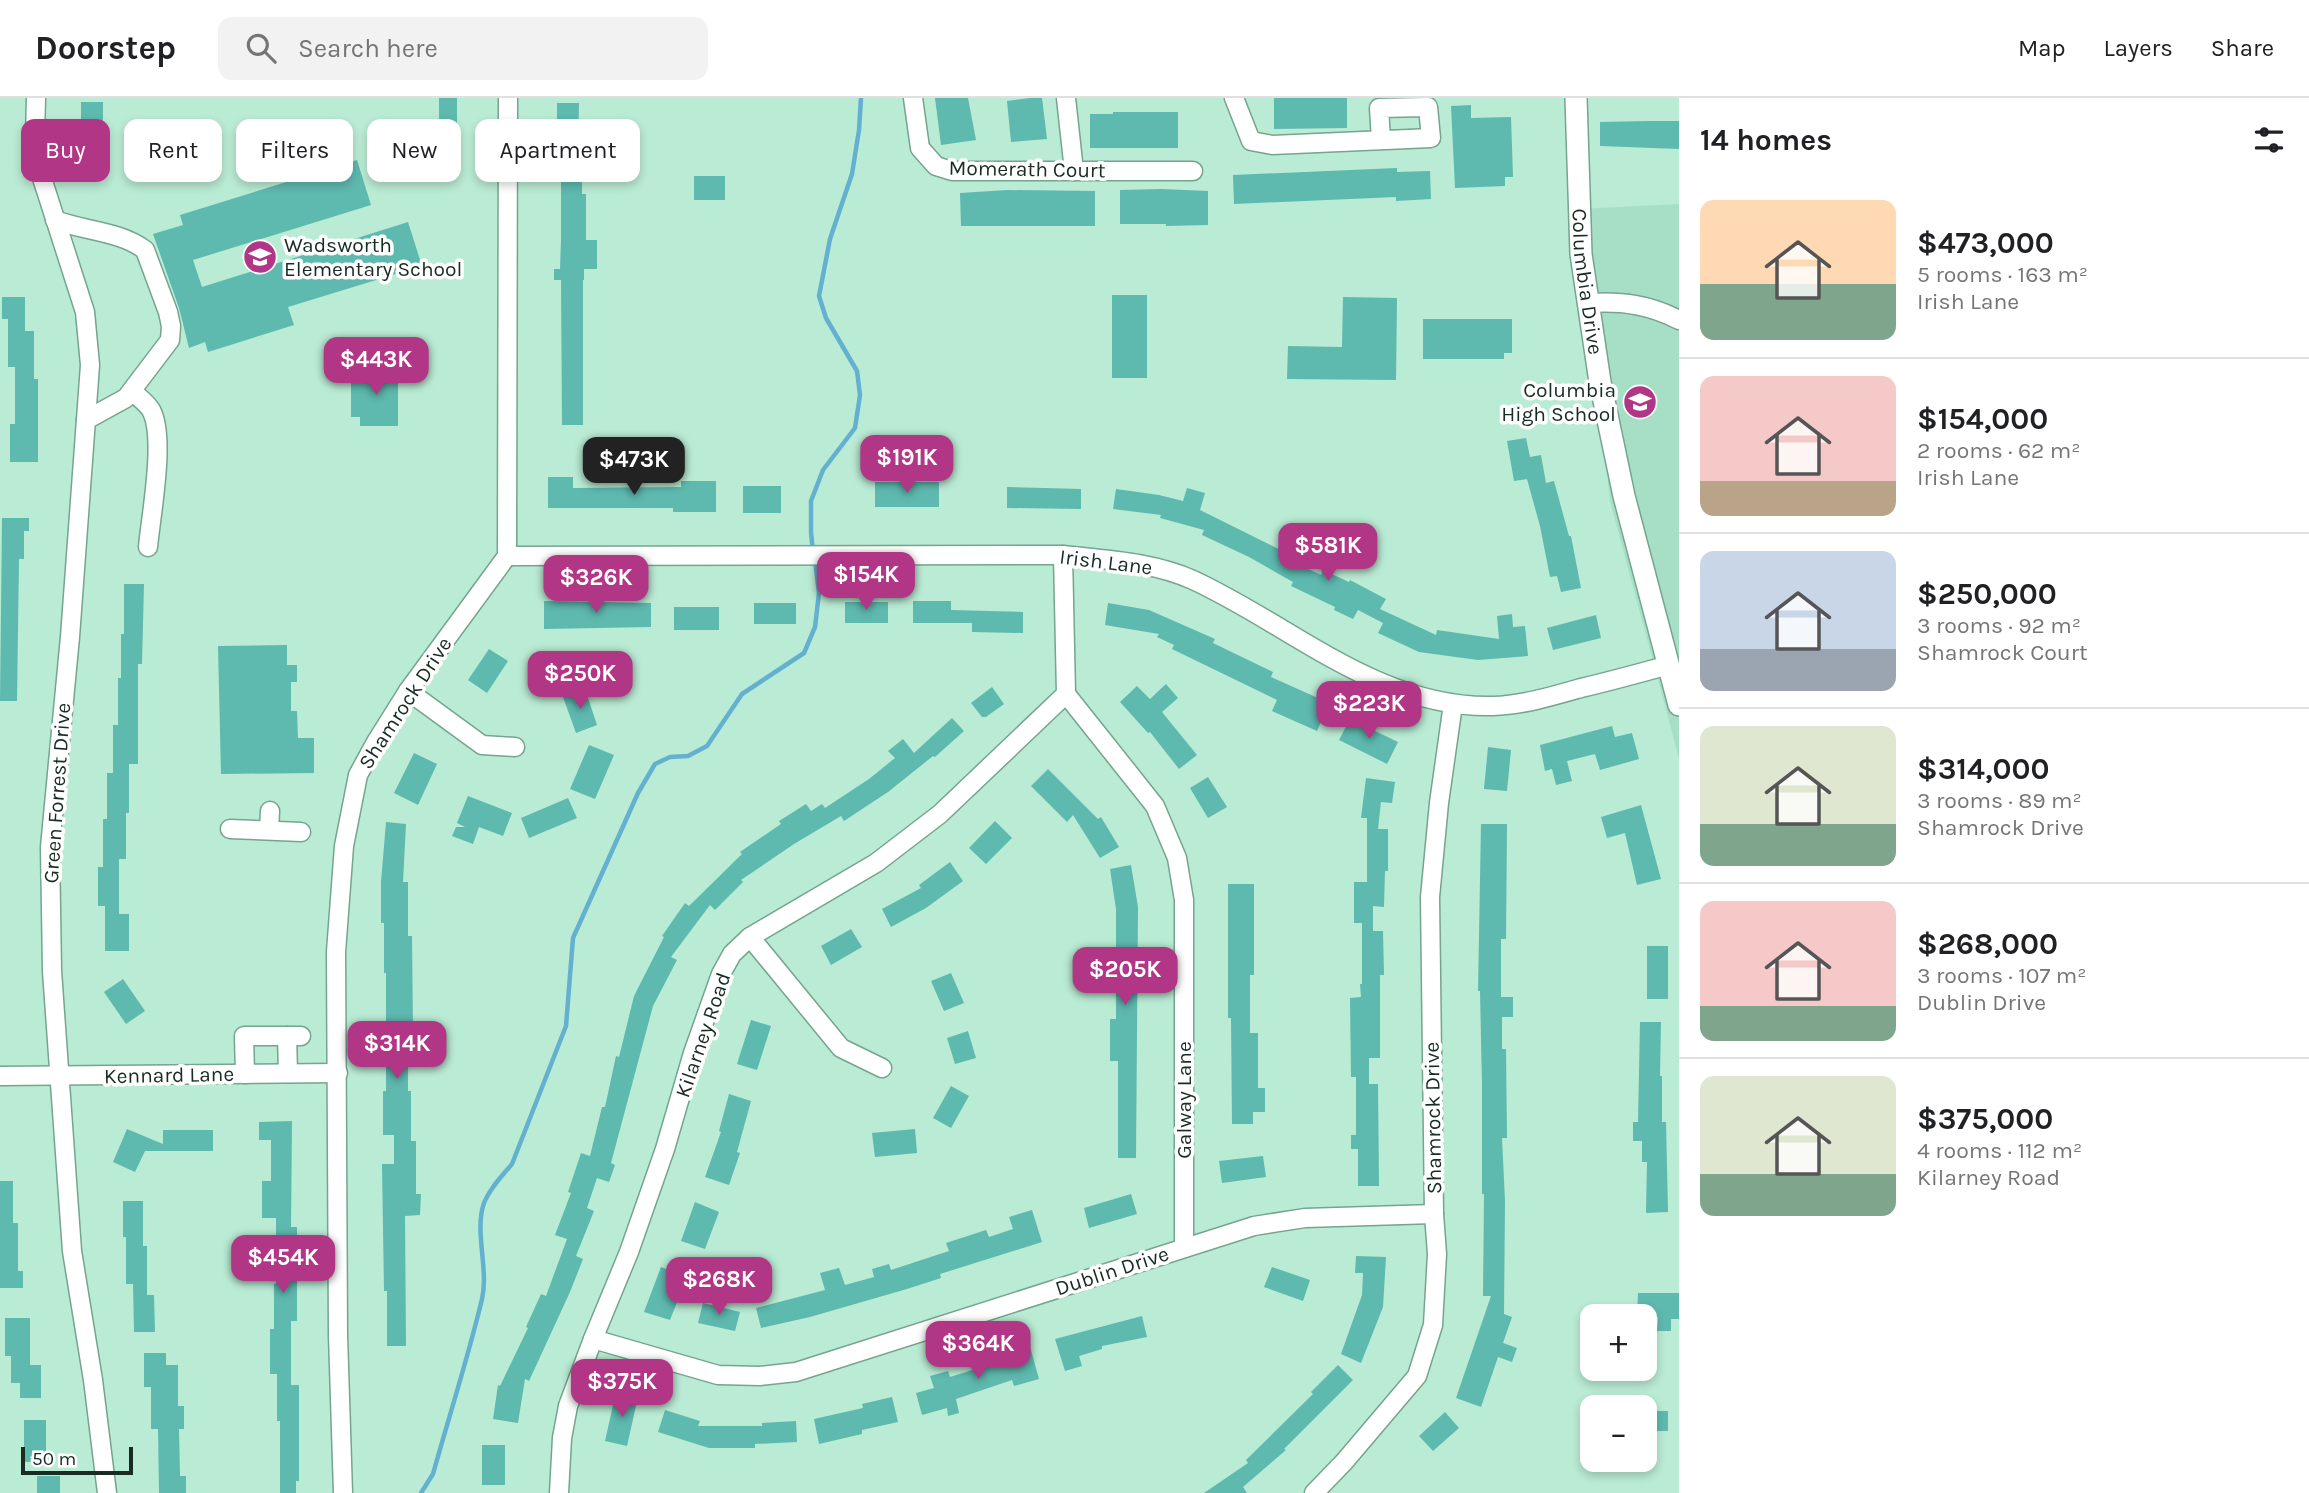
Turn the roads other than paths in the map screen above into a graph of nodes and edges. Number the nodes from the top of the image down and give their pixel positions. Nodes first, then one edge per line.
1 (36, 98) edge
2 (508, 98) edge
3 (913, 98) edge
4 (1066, 98) edge
5 (1234, 98) edge
6 (1576, 98) edge
7 (1381, 140) dead end
8 (1074, 171) junction
9 (1193, 172) dead end
10 (55, 220) junction
11 (1590, 303) junction
12 (1679, 320) edge
13 (132, 391) junction
14 (86, 420) junction
15 (148, 547) dead end
16 (1063, 555) junction
17 (507, 556) junction
18 (1669, 665) junction
19 (408, 691) junction
20 (1066, 694) junction
21 (1453, 704) junction
22 (1679, 705) edge
23 (514, 747) dead end
24 (270, 811) dead end
25 (230, 829) dead end
26 (269, 830) junction
27 (301, 832) dead end
28 (750, 937) junction
29 (882, 1068) dead end
30 (288, 1073) junction
31 (338, 1073) junction
32 (245, 1074) junction
33 (0, 1076) edge
34 (58, 1076) junction
35 (1434, 1214) junction
36 (1184, 1248) junction
37 (593, 1339) junction
38 (107, 1493) edge
39 (343, 1493) edge
40 (559, 1493) edge
41 (1314, 1493) edge

1 - 10 street, Green Forrest Drive
2 - 17 street
3 - 8 street, Momerath Court
4 - 8 street
5 - 7 street
6 - 11 main road, Columbia Drive
8 - 9 street, Momerath Court
10 - 13 street
10 - 14 street, Green Forrest Drive
11 - 12 street
11 - 18 main road, Columbia Drive
13 - 14 street
13 - 15 street
14 - 34 street, Green Forrest Drive
16 - 17 street, Irish Lane
16 - 20 street
16 - 21 street, Irish Lane
17 - 19 street, Shamrock Drive
18 - 21 street, Irish Lane
18 - 22 main road, Columbia Drive
19 - 23 street
19 - 31 street, Shamrock Drive
20 - 28 street, Kilarney Road
20 - 36 street, Galway Lane
21 - 35 street, Shamrock Drive
24 - 26 street
25 - 26 street
26 - 27 street
28 - 29 street
28 - 37 street, Kilarney Road
30 - 31 street, Kennard Lane
30 - 32 street, Kennard Lane
30 - 32 street
31 - 39 street, Shamrock Drive
32 - 34 street, Kennard Lane
33 - 34 street, Kennard Lane
34 - 38 street, Green Forrest Drive
35 - 36 street, Dublin Drive
35 - 41 street, Shamrock Drive
36 - 37 street, Dublin Drive
37 - 40 street, Kilarney Road

